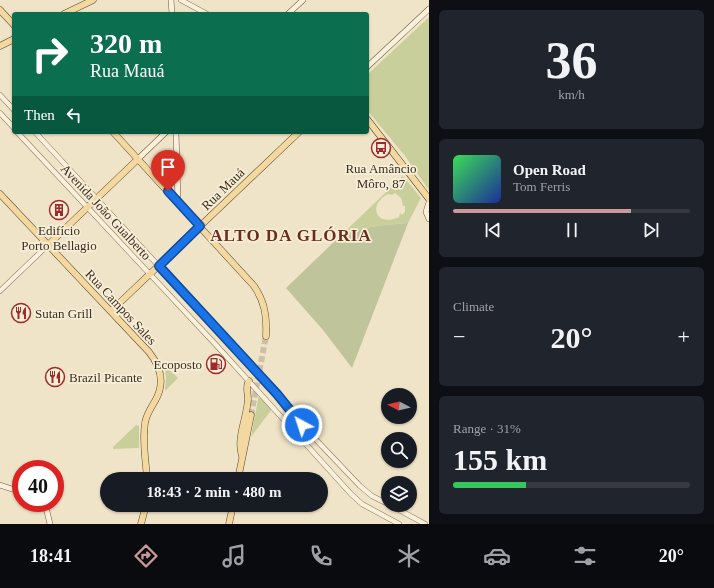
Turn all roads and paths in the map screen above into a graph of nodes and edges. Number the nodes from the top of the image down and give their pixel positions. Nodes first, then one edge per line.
1 (93, 0) edge
2 (171, 0) edge
3 (181, 0) edge
4 (184, 0) edge
5 (303, 0) edge
6 (196, 8) junction
7 (0, 10) edge
8 (428, 10) edge
9 (68, 12) edge
10 (172, 12) edge
11 (203, 12) edge
12 (290, 12) edge
13 (12, 23) edge
14 (12, 40) edge
15 (0, 46) edge
16 (369, 66) edge
17 (0, 94) edge
18 (12, 108) edge
19 (0, 113) edge
20 (369, 122) edge
21 (12, 126) edge
22 (19, 134) edge
23 (37, 134) edge
24 (115, 134) edge
25 (164, 134) edge
26 (176, 134) edge
27 (297, 134) edge
28 (138, 159) junction
29 (0, 194) edge
30 (96, 199) junction
31 (429, 200) edge
32 (178, 202) junction
33 (87, 207) junction
34 (429, 219) edge
35 (200, 226) junction
36 (49, 244) junction
37 (159, 266) junction
38 (149, 275) junction
39 (0, 291) edge
40 (111, 311) junction
41 (266, 336) tunnel mouth
42 (248, 381) junction
43 (251, 415) tunnel mouth
44 (242, 456) junction
45 (147, 472) edge
46 (239, 472) edge
47 (0, 485) edge
48 (12, 489) edge
49 (381, 501) edge
50 (47, 512) edge
51 (144, 512) edge
52 (232, 512) edge
53 (402, 512) edge
54 (50, 524) edge
55 (141, 524) edge
56 (229, 524) edge
57 (399, 524) edge
58 (425, 524) edge

1 - 9 main road
2 - 10 main road
3 - 6 street
4 - 6 street
5 - 12 main road
6 - 11 street
7 - 13 main road
8 - 16 main road
14 - 15 main road
17 - 18 street
19 - 21 street
20 - 31 main road
22 - 33 street, Avenida João Gualberto
23 - 30 street, Avenida João Gualberto
24 - 28 main road
25 - 28 main road
26 - 32 main road
27 - 35 main road, Rua Mauá
28 - 30 main road
28 - 32 main road
29 - 36 main road, Rua Campos Sales
30 - 33 main road
30 - 37 street, Avenida João Gualberto
31 - 34 main road
32 - 35 main road
33 - 36 main road
33 - 38 street, Avenida João Gualberto
35 - 37 main road, Rua Mauá
35 - 41 main road
36 - 39 street
36 - 40 main road, Rua Campos Sales
37 - 38 main road, Rua Mauá
37 - 49 street, Avenida João Gualberto
38 - 40 main road, Rua Mauá
38 - 42 street, Avenida João Gualberto
40 - 45 main road, Rua Campos Sales
42 - 44 main road
42 - 57 street, Avenida João Gualberto
43 - 44 main road
44 - 46 main road
47 - 48 main road
50 - 54 main road
51 - 55 main road
52 - 56 main road
53 - 58 street, Avenida João Gualberto

